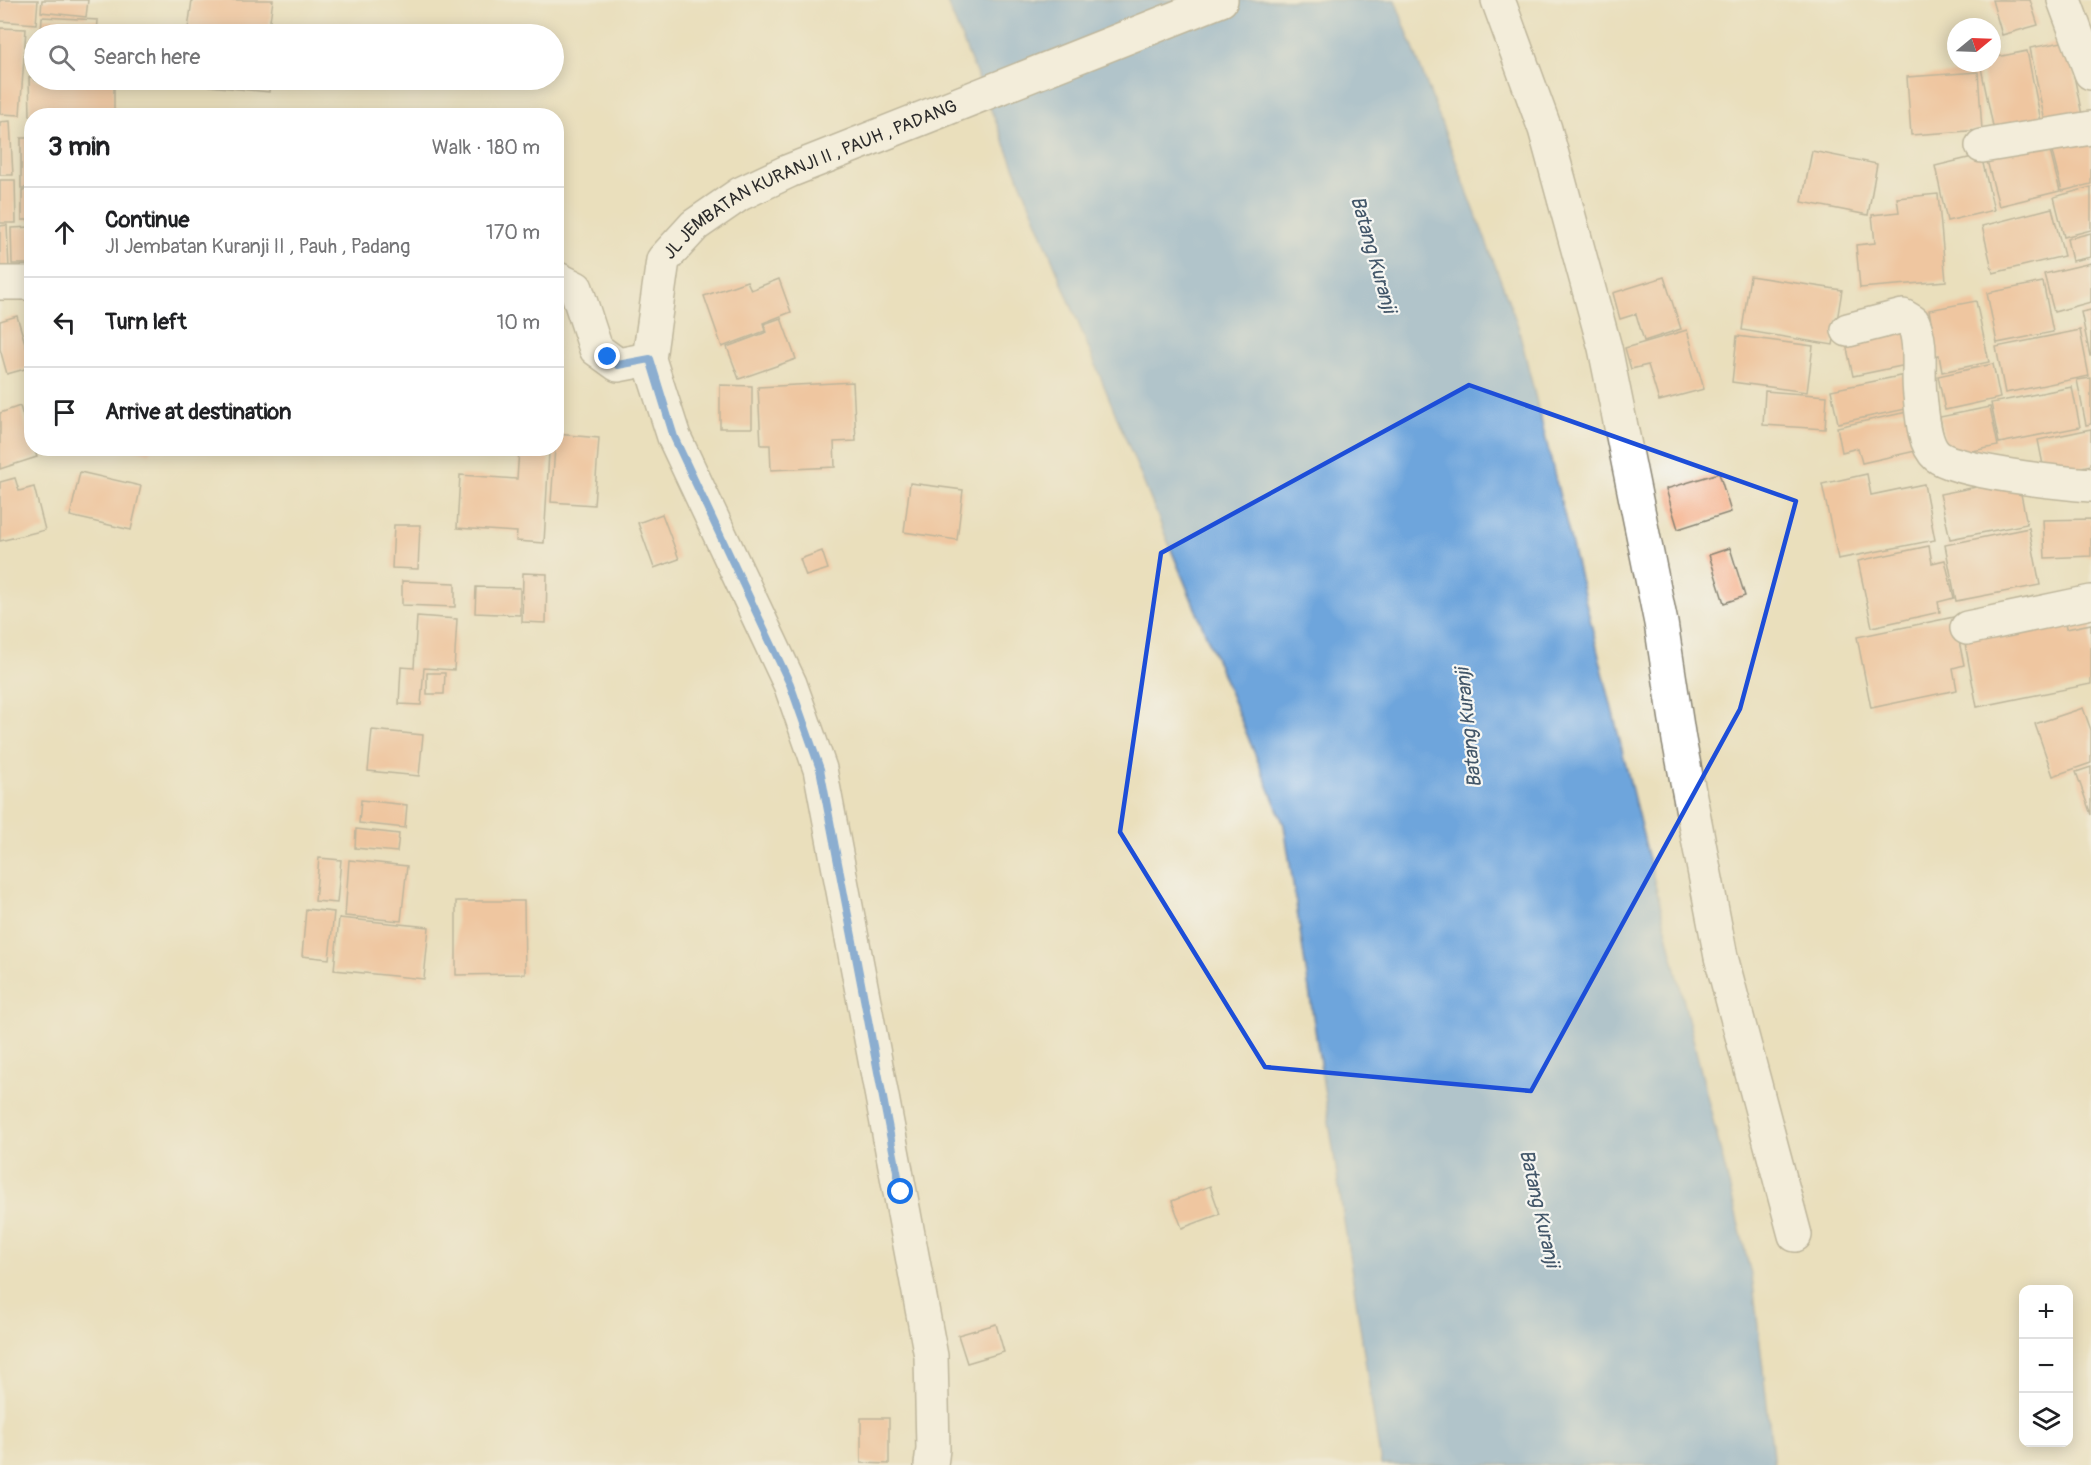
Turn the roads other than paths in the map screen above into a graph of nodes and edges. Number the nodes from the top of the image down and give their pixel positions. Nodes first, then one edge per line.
1 (1221, 0) edge
2 (1498, 0) edge
3 (2064, 0) edge
4 (2091, 73) edge
5 (2091, 128) edge
6 (1982, 146) dead end
7 (0, 282) edge
8 (564, 282) edge
9 (24, 283) edge
10 (1848, 330) dead end
11 (650, 359) junction
12 (2091, 484) edge
13 (2091, 602) edge
14 (1967, 628) dead end
15 (1795, 1235) dead end
16 (931, 1465) edge

1 - 11 street, JL JEMBATAN KURANJI II , PAUH , PADANG
2 - 15 street
3 - 4 street
5 - 6 street
7 - 9 street
8 - 11 street
10 - 12 street
11 - 16 street, JL JEMBATAN KURANJI II , PAUH , PADANG
13 - 14 street

